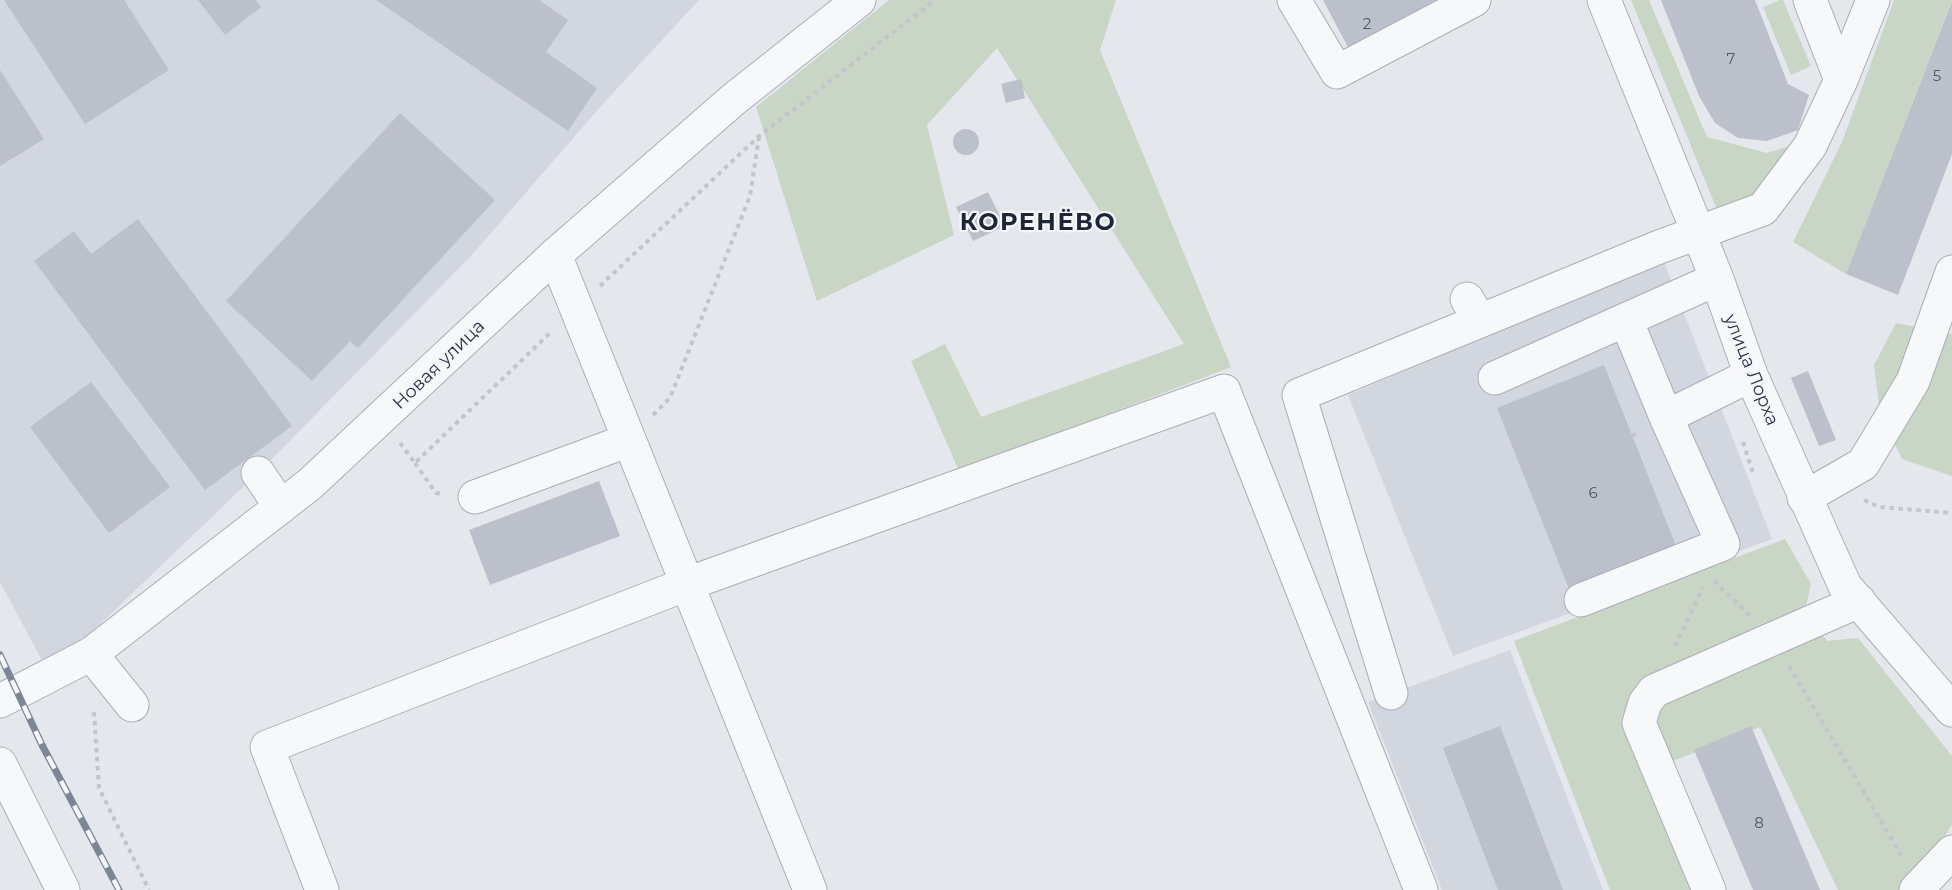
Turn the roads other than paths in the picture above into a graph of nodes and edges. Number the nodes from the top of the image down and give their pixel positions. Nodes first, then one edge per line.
1 (859, 0) edge
2 (1294, 0) edge
3 (1474, 0) edge
4 (1604, 0) edge
5 (1810, 0) edge
6 (1873, 0) edge
7 (1842, 80) junction
8 (1698, 233) junction
9 (555, 255) junction
10 (1952, 273) edge
11 (1717, 279) junction
12 (1626, 320) junction
13 (1751, 375) junction
14 (1495, 378) dead end
15 (1665, 417) junction
16 (629, 440) junction
17 (258, 473) dead end
18 (1817, 491) junction
19 (475, 496) road end
20 (281, 507) junction
21 (687, 584) junction
22 (1581, 600) dead end
23 (1859, 602) junction
24 (96, 643) junction
25 (1391, 693) dead end
26 (0, 701) edge
27 (132, 705) dead end
28 (1952, 710) edge
29 (0, 764) edge
30 (1952, 852) edge
31 (1918, 888) edge
32 (63, 890) edge
33 (322, 890) edge
34 (810, 890) edge
35 (1421, 890) edge
36 (1709, 890) edge

1 - 9 street, Новая улица
2 - 3 street
4 - 8 street, улица Лорха
5 - 7 street
6 - 7 street
7 - 8 street
8 - 11 street, улица Лорха
8 - 25 street
9 - 16 street
9 - 20 street, Новая улица
10 - 18 street
11 - 12 street
11 - 13 street, улица Лорха
12 - 14 street
12 - 15 street
13 - 15 street
13 - 18 street, улица Лорха
15 - 22 street
16 - 19 street
16 - 21 street
17 - 20 street
18 - 23 street, улица Лорха
20 - 24 street, Новая улица
21 - 33 street
21 - 34 street
21 - 35 street
23 - 28 street, улица Лорха
23 - 36 street
24 - 26 street, Новая улица
24 - 27 street
29 - 32 street
30 - 31 street

